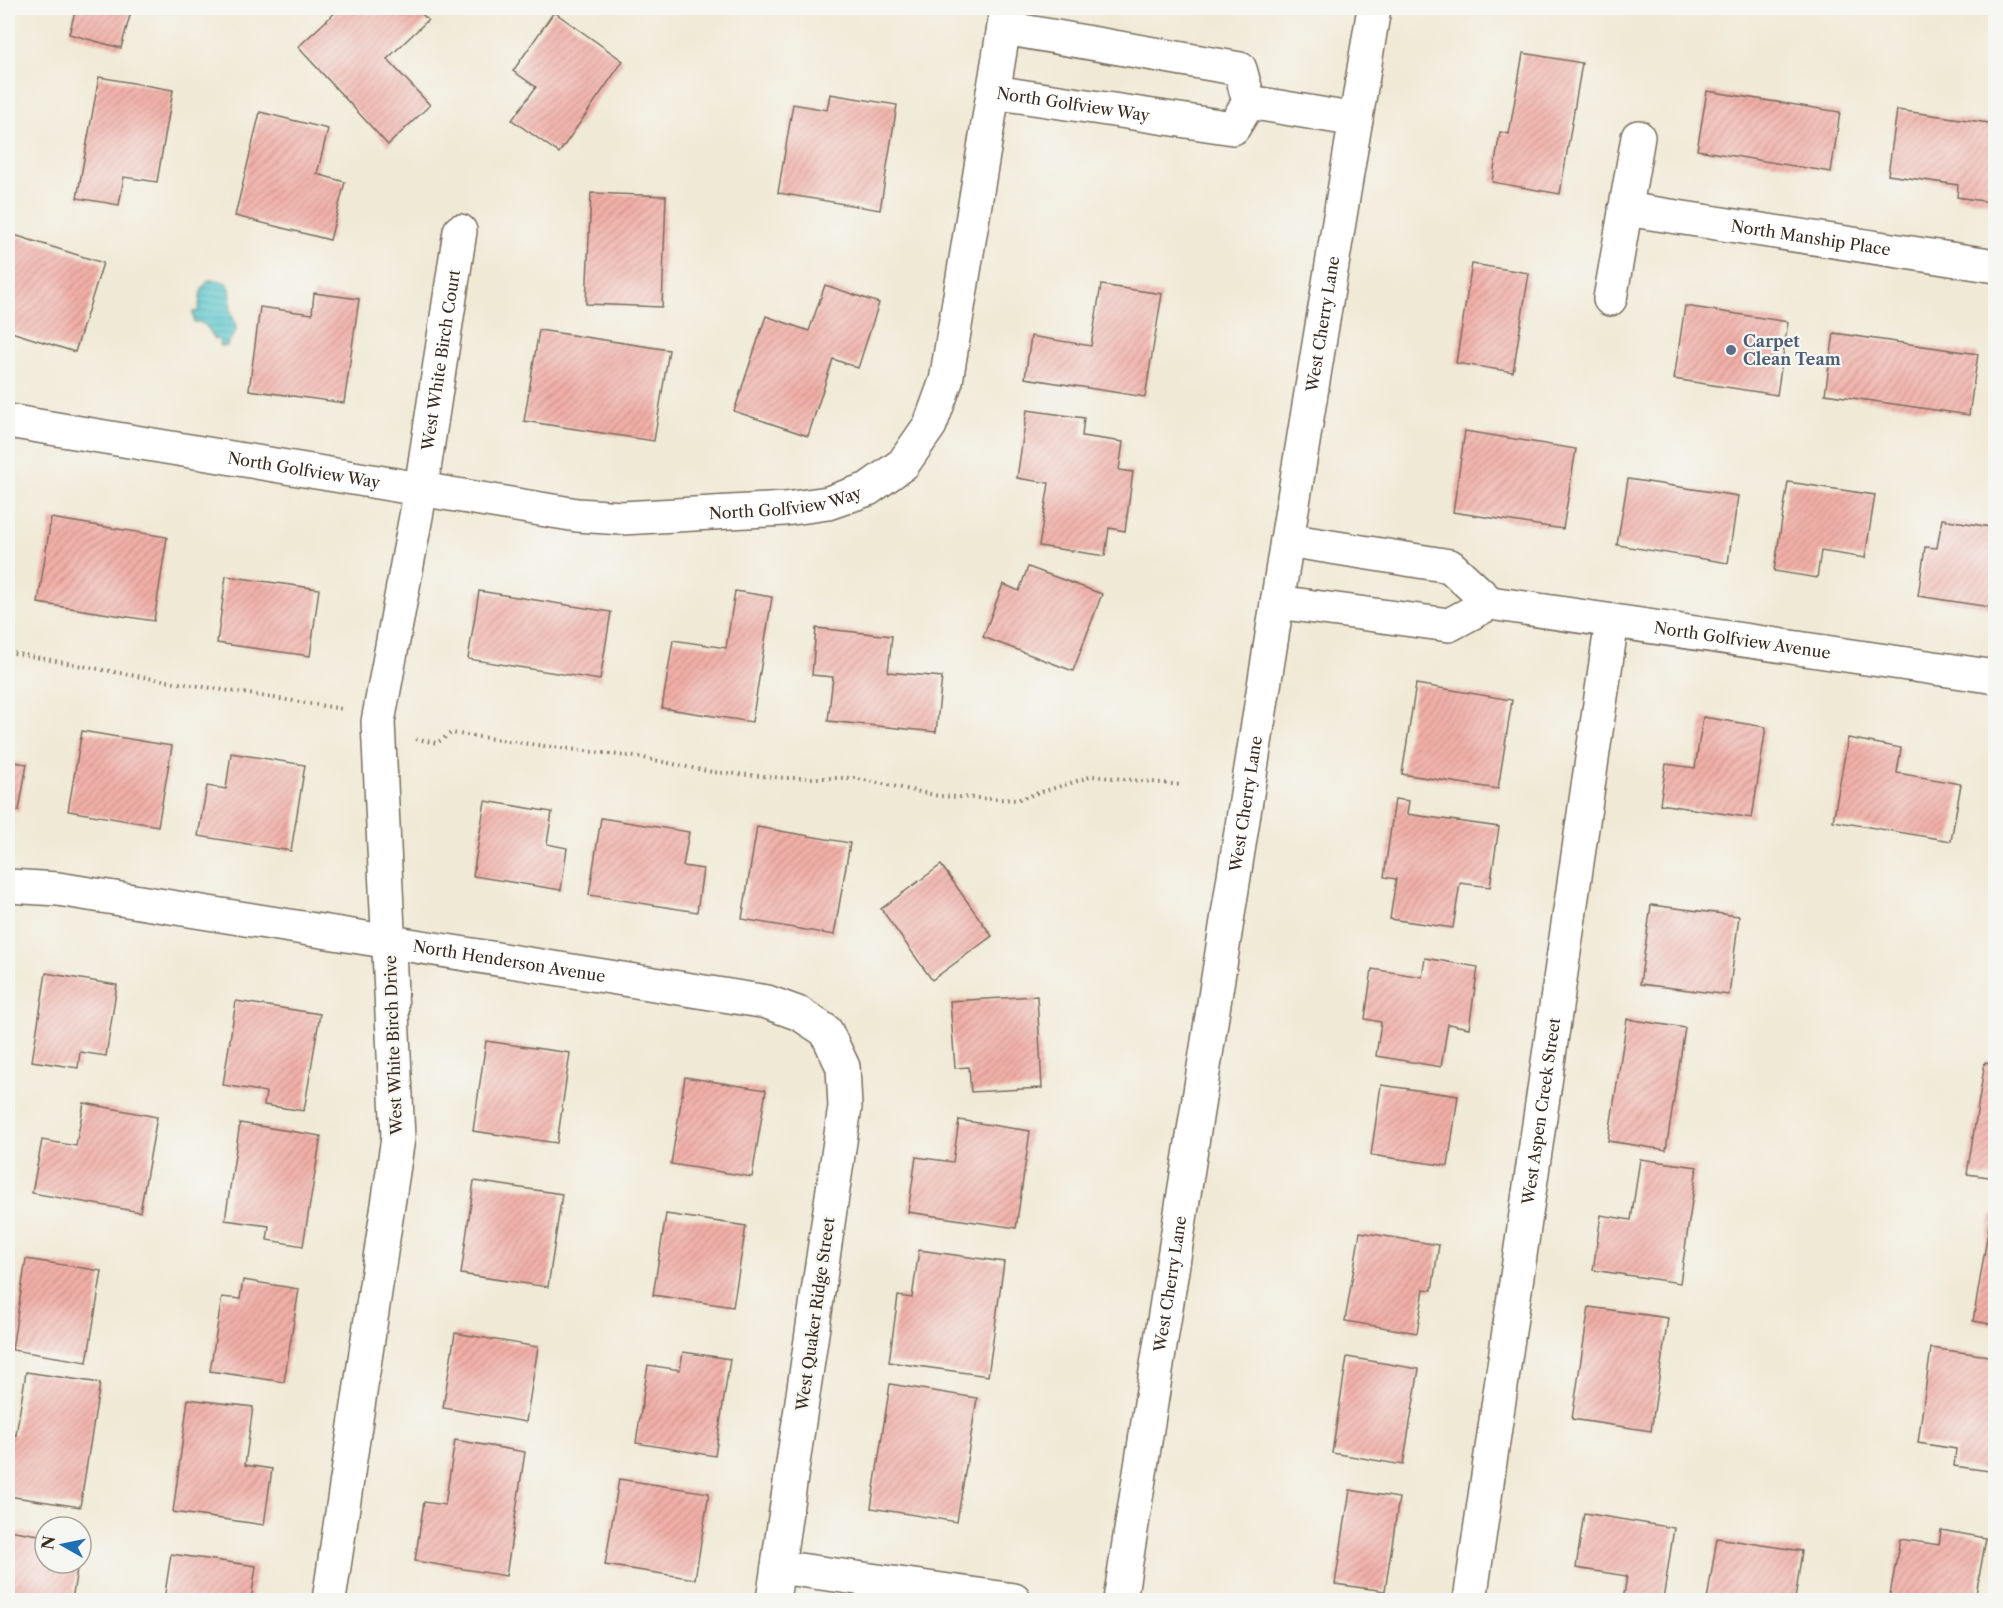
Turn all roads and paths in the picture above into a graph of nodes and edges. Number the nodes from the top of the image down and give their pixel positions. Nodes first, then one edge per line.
1 (1374, 8) edge
2 (1005, 17) edge
3 (993, 92) junction
4 (1249, 102) junction
5 (1356, 120) junction
6 (1638, 137) dead end
7 (1625, 209) junction
8 (460, 231) dead end
9 (1995, 266) edge
10 (1610, 299) dead end
11 (8, 421) edge
12 (421, 489) junction
13 (1287, 540) junction
14 (1277, 602) junction
15 (1490, 603) junction
16 (1612, 621) junction
17 (8, 652) edge
18 (1995, 677) edge
19 (350, 710) dead end
20 (414, 739) dead end
21 (1182, 785) dead end
22 (8, 886) edge
23 (389, 941) junction
24 (825, 1031) joint
25 (778, 1567) junction
26 (329, 1600) edge
27 (772, 1600) edge
28 (1014, 1600) edge
29 (1120, 1600) edge
30 (1470, 1600) edge

1 - 5 street, West Cherry Lane
2 - 3 street
2 - 4 street
3 - 4 street, North Golfview Way
3 - 12 street, North Golfview Way
4 - 5 street
5 - 13 street, West Cherry Lane
6 - 7 street
7 - 9 street, North Manship Place
7 - 10 street
8 - 12 street, West White Birch Court
11 - 12 street, North Golfview Way
12 - 23 street, West White Birch Drive
13 - 14 street, West Cherry Lane
13 - 15 street
14 - 15 street
14 - 29 street, West Cherry Lane
15 - 16 street, North Golfview Avenue
16 - 18 street, North Golfview Avenue
16 - 30 street, West Aspen Creek Street
17 - 19 path
20 - 21 path
22 - 23 street, North Henderson Avenue
23 - 24 street, North Henderson Avenue
23 - 26 street, West White Birch Drive
24 - 25 street, West Quaker Ridge Street
25 - 27 street, West Quaker Ridge Street
25 - 28 street

